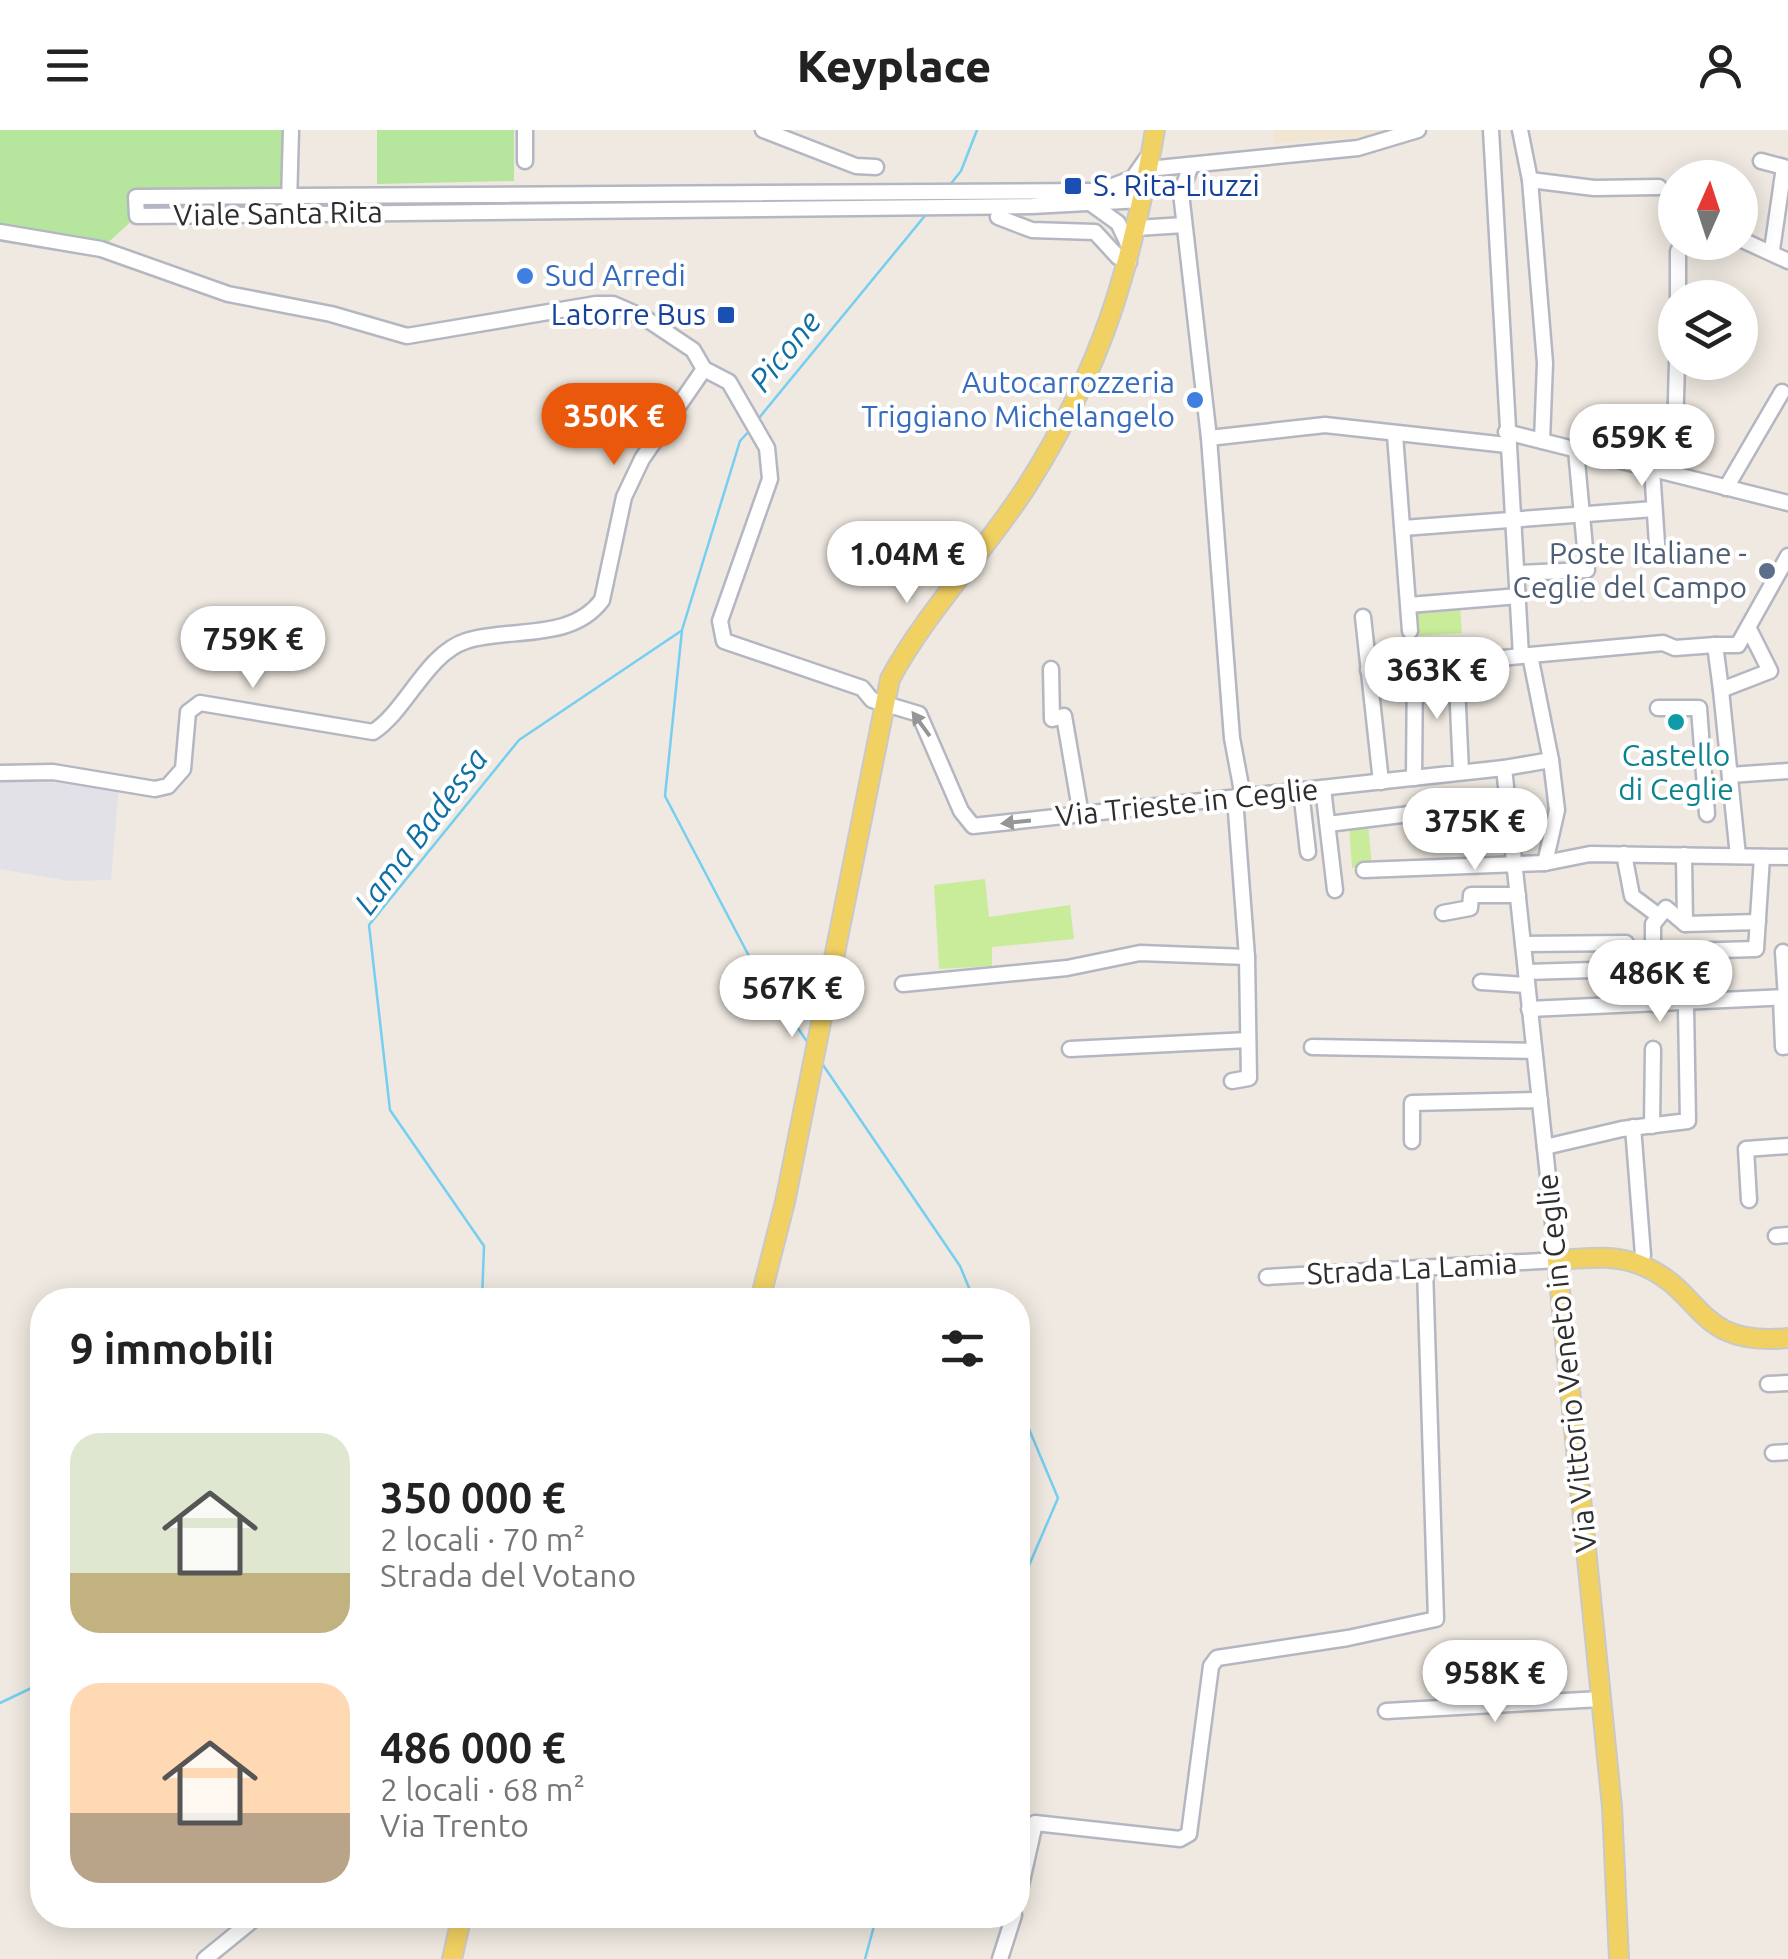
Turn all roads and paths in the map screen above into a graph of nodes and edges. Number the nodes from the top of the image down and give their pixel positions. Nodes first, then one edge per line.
1 (291, 130) edge
2 (525, 130) edge
3 (1154, 130) edge
4 (1418, 130) edge
5 (1491, 130) edge
6 (1520, 130) edge
7 (765, 132) edge
8 (525, 160) dead end
9 (1150, 160) junction
10 (1760, 161) dead end
11 (1191, 165) junction
12 (876, 167) dead end
13 (1530, 180) junction
14 (1658, 187) edge
15 (289, 198) junction
16 (1092, 198) junction
17 (1142, 200) junction
18 (444, 204) junction
19 (289, 216) junction
20 (998, 217) dead end
21 (1184, 225) junction
22 (1136, 228) junction
23 (0, 232) edge
24 (1758, 245) edge
25 (1772, 250) junction
26 (1130, 258) junction
27 (1788, 260) edge
28 (704, 369) junction
29 (1677, 380) edge
30 (1782, 392) dead end
31 (1395, 435) junction
32 (1209, 438) junction
33 (1507, 439) junction
34 (1542, 441) junction
35 (1576, 450) junction
36 (1652, 469) junction
37 (1674, 474) junction
38 (1726, 488) junction
39 (1788, 503) edge
40 (1654, 509) junction
41 (1581, 515) junction
42 (1514, 521) junction
43 (1403, 528) junction
44 (1657, 544) dead end
45 (1788, 556) edge
46 (1519, 573) junction
47 (1520, 596) junction
48 (1408, 606) junction
49 (1363, 617) dead end
50 (1749, 629) junction
51 (1410, 630) dead end
52 (1717, 650) junction
53 (1525, 656) junction
54 (1457, 664) junction
55 (1415, 666) junction
56 (1051, 669) dead end
57 (1368, 670) junction
58 (1721, 690) junction
59 (884, 702) junction
60 (1658, 708) dead end
61 (1699, 708) junction
62 (1551, 760) junction
63 (1504, 768) junction
64 (1788, 771) edge
65 (1461, 772) junction
66 (0, 773) edge
67 (1730, 775) junction
68 (1414, 778) junction
69 (1380, 782) junction
70 (1323, 788) junction
71 (1300, 790) junction
72 (1239, 798) junction
73 (1508, 802) junction
74 (1707, 814) dead end
75 (1081, 815) junction
76 (1328, 824) junction
77 (1308, 852) dead end
78 (1624, 854) junction
79 (1684, 855) junction
80 (1738, 856) junction
81 (1762, 857) junction
82 (1788, 857) edge
83 (1545, 862) junction
84 (1515, 865) junction
85 (1364, 870) dead end
86 (1336, 890) dead end
87 (1518, 895) junction
88 (1443, 913) dead end
89 (1659, 916) junction
90 (1758, 922) junction
91 (1685, 924) junction
92 (1626, 943) dead end
93 (1523, 944) junction
94 (1783, 952) dead end
95 (1247, 957) junction
96 (1626, 968) dead end
97 (1526, 979) junction
98 (1481, 982) dead end
99 (903, 984) dead end
100 (1785, 998) edge
101 (1686, 1002) junction
102 (1653, 1004) junction
103 (1529, 1009) junction
104 (1248, 1040) junction
105 (1788, 1046) edge
106 (1312, 1047) dead end
107 (1070, 1048) dead end
108 (1652, 1049) dead end
109 (1534, 1051) junction
110 (1232, 1081) dead end
111 (1540, 1100) junction
112 (1652, 1126) junction
113 (1633, 1127) junction
114 (1412, 1140) dead end
115 (1788, 1146) edge
116 (1545, 1147) junction
117 (1749, 1200) dead end
118 (1557, 1260) junction
119 (1639, 1264) junction
120 (1425, 1269) junction
121 (1267, 1277) dead end
122 (763, 1288) edge
123 (1788, 1338) edge
124 (1788, 1383) edge
125 (1768, 1384) dead end
126 (1602, 1699) junction
127 (1386, 1712) dead end
128 (1030, 1842) edge
129 (243, 1928) edge
130 (459, 1928) edge
131 (1010, 1928) edge
132 (205, 1959) edge
133 (452, 1959) edge
134 (1000, 1959) edge
135 (1619, 1959) edge

1 - 15 street
2 - 8 street
3 - 9 main road
4 - 11 street
5 - 33 street
6 - 13 street
7 - 12 street
9 - 11 street
9 - 16 street
9 - 17 main road
10 - 25 street
11 - 21 street
13 - 14 street
13 - 34 street
15 - 18 street, Viale Santa Rita
15 - 19 street
15 - 19 street, Viale Santa Rita
16 - 17 street
16 - 18 street, Viale Santa Rita
16 - 26 street
17 - 22 main road
18 - 19 street, Viale Santa Rita
20 - 26 street
21 - 22 street
21 - 32 street
22 - 26 main road
23 - 28 street
24 - 25 street
25 - 27 street
26 - 59 main road
28 - 59 street
28 - 66 street
29 - 37 street
30 - 38 street
31 - 32 street
31 - 33 street
31 - 43 street
32 - 72 street
33 - 34 street
33 - 42 street
34 - 35 street
35 - 36 street
35 - 41 street
36 - 37 street
36 - 40 street
37 - 38 street
38 - 39 street
40 - 41 street
40 - 44 street
41 - 42 street
41 - 46 street
42 - 43 street
42 - 46 street
43 - 48 street
45 - 50 street
46 - 47 street
47 - 48 street
47 - 53 street
48 - 51 street
49 - 57 street
50 - 52 street
50 - 58 street
52 - 53 street
52 - 58 street
53 - 54 street
53 - 62 street
54 - 54 street
54 - 55 street
54 - 65 street
55 - 57 street
55 - 68 street
56 - 75 street
57 - 69 street
58 - 61 street
58 - 67 street
75 -> 59 street, Via Trieste in Ceglie
59 - 122 main road
60 - 61 street
61 - 74 street
62 - 63 street, Via Trieste in Ceglie
62 - 83 street
63 - 65 street, Via Trieste in Ceglie
63 - 73 street, Via Vittorio Veneto in Ceglie
64 - 67 street
65 - 68 street, Via Trieste in Ceglie
67 - 80 street
68 - 69 street, Via Trieste in Ceglie
69 - 70 street, Via Trieste in Ceglie
70 - 71 street, Via Trieste in Ceglie
70 - 76 street
71 - 72 street, Via Trieste in Ceglie
71 - 77 street
72 - 75 street, Via Trieste in Ceglie
72 - 95 street
73 - 76 street
73 - 84 street, Via Vittorio Veneto in Ceglie
76 - 86 street
78 - 79 street
78 - 83 street
78 - 89 street
79 - 80 street
79 - 91 street
80 - 81 street
81 - 82 street
81 - 90 street
83 - 84 street
84 - 85 street
84 - 87 street, Via Vittorio Veneto in Ceglie
87 - 88 street
87 - 93 street, Via Vittorio Veneto in Ceglie
89 - 91 street
89 - 102 street
90 - 91 street
90 - 101 street
92 - 93 street
93 - 97 street, Via Vittorio Veneto in Ceglie
94 - 100 street
95 - 99 street
95 - 104 street
96 - 97 street
97 - 98 street
97 - 103 street, Via Vittorio Veneto in Ceglie
100 - 101 street
100 - 105 street
101 - 102 street
101 - 112 street
102 - 103 street
103 - 109 street, Via Vittorio Veneto in Ceglie
104 - 107 street
104 - 110 street
106 - 109 street
108 - 112 street
109 - 111 street, Via Vittorio Veneto in Ceglie
111 - 114 street
111 - 116 street, Via Vittorio Veneto in Ceglie
112 - 113 street
113 - 116 street
113 - 119 street
115 - 117 street
116 - 118 street, Via Vittorio Veneto in Ceglie
118 - 119 main road
118 - 120 street, Strada La Lamia
118 - 126 main road, Via Vittorio Veneto in Ceglie
119 - 123 main road
120 - 121 street, Strada La Lamia
120 - 128 street
124 - 125 street
126 - 127 street
126 - 135 main road, Via Vittorio Veneto in Ceglie
129 - 132 street
130 - 133 main road
131 - 134 street

